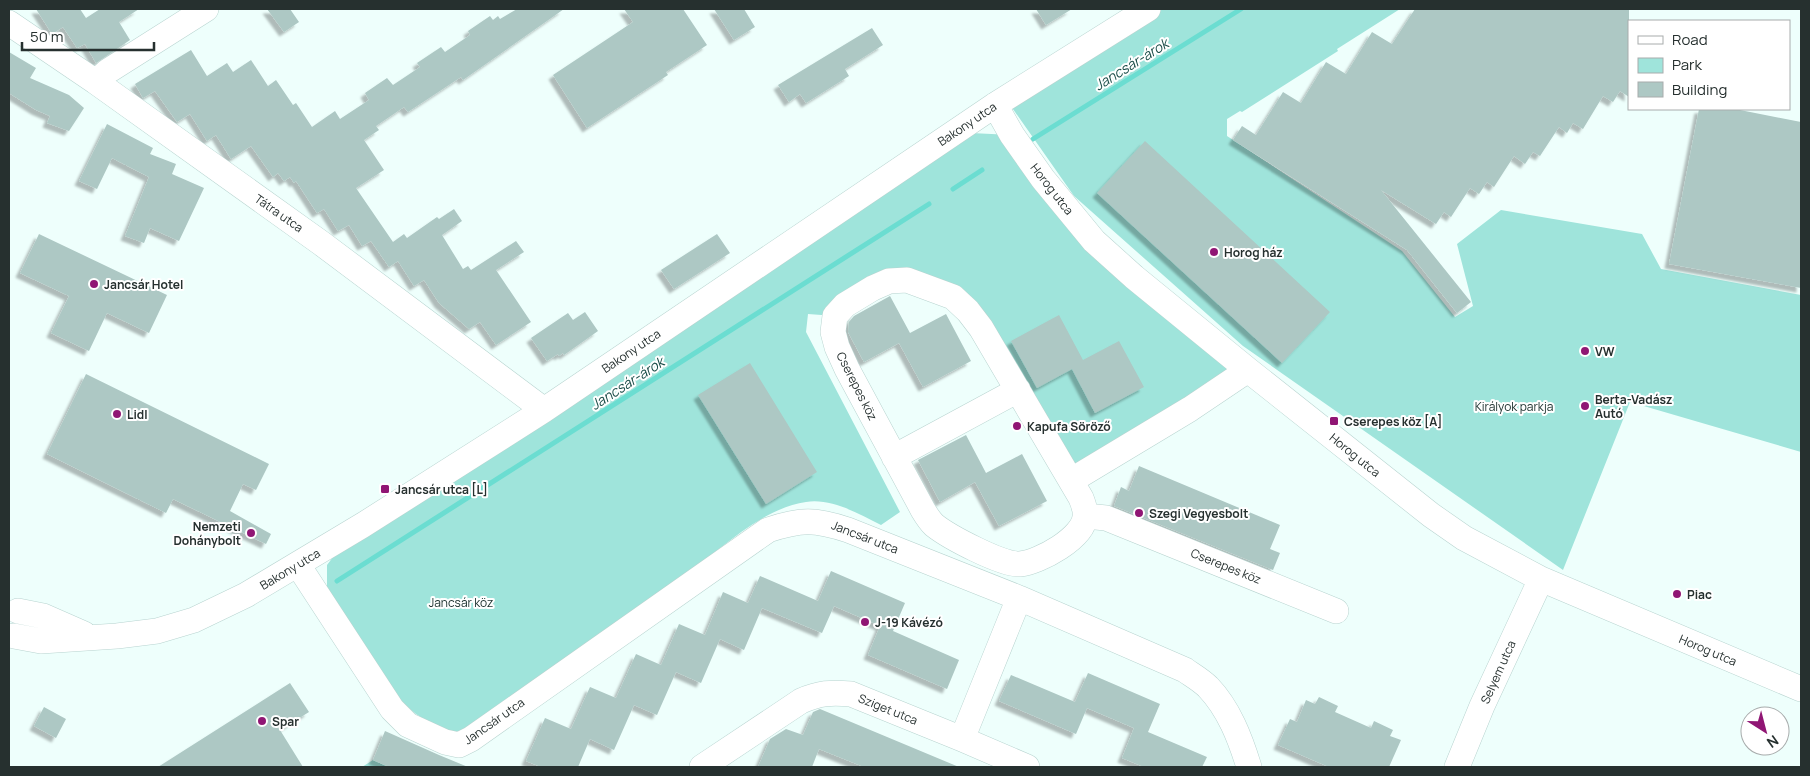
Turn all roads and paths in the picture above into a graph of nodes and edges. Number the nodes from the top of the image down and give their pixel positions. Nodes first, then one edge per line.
1 (206, 9) edge
2 (1148, 9) edge
3 (9, 23) edge
4 (96, 82) junction
5 (995, 105) junction
6 (1248, 370) junction
7 (1018, 390) junction
8 (544, 410) junction
9 (894, 456) junction
10 (1072, 480) junction
11 (1086, 516) junction
12 (304, 574) junction
13 (1541, 579) junction
14 (1018, 598) junction
15 (14, 603) edge
16 (1336, 611) dead end
17 (90, 636) junction
18 (11, 640) edge
19 (1801, 690) edge
20 (962, 739) junction
21 (702, 767) edge
22 (1027, 767) edge
23 (1249, 767) edge
24 (1457, 767) edge

1 - 4 street
2 - 5 street, Bakony utca
3 - 4 street, Tátra utca
4 - 8 street, Tátra utca
5 - 6 street, Horog utca
5 - 8 street, Bakony utca
6 - 10 street
6 - 13 street, Horog utca
7 - 9 street
7 - 9 street, Cserepes köz
7 - 10 street, Cserepes köz
8 - 12 street, Bakony utca
9 - 11 street, Cserepes köz
10 - 11 street, Cserepes köz
11 - 16 street, Cserepes köz
12 - 14 street, Jancsár utca
12 - 17 street, Bakony utca
13 - 19 street, Horog utca
13 - 24 street, Selyem utca
14 - 20 street
14 - 23 street, Jancsár utca
15 - 17 street, Bakony utca
15 - 18 street
17 - 18 street, Bakony utca
20 - 21 street, Sziget utca
20 - 22 street, Sziget utca

